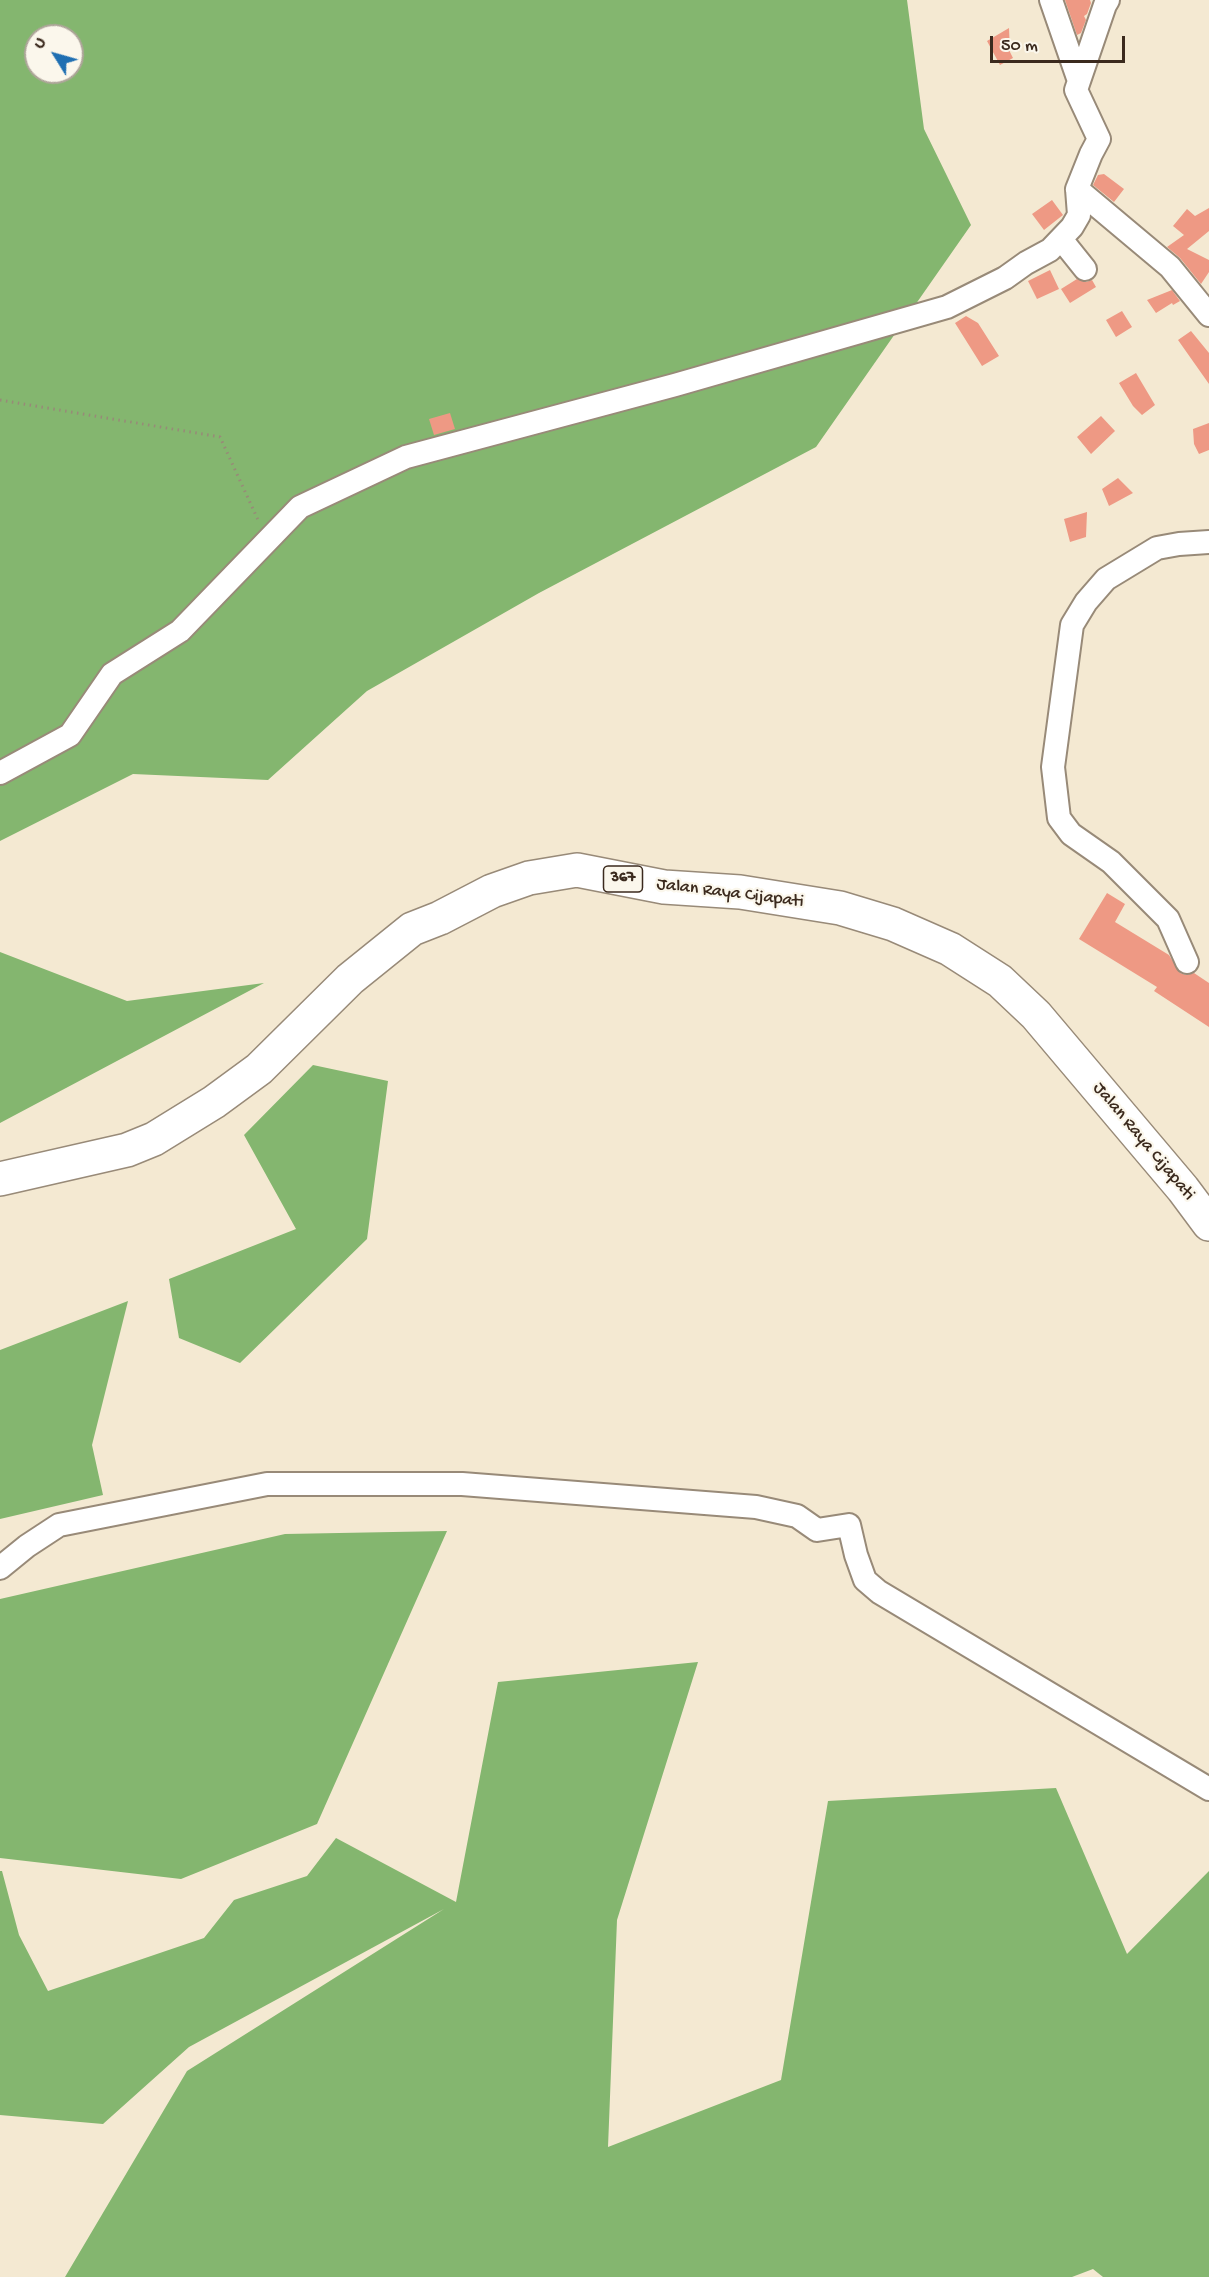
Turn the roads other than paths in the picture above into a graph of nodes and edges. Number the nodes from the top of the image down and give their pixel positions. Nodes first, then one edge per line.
1 (1051, 0) edge
2 (1108, 0) edge
3 (1079, 81) junction
4 (1077, 189) junction
5 (1061, 239) junction
6 (1085, 269) dead end
7 (1209, 315) edge
8 (1209, 542) edge
9 (0, 773) edge
10 (1187, 962) dead end
11 (0, 1179) edge
12 (1209, 1224) edge
13 (0, 1568) edge
14 (1209, 1789) edge

1 - 3 street
2 - 3 street
3 - 4 street
4 - 5 street
4 - 7 street
5 - 6 street
5 - 9 street
8 - 10 street
11 - 12 main road, Jalan Raya Cijapati / 367
13 - 14 street

